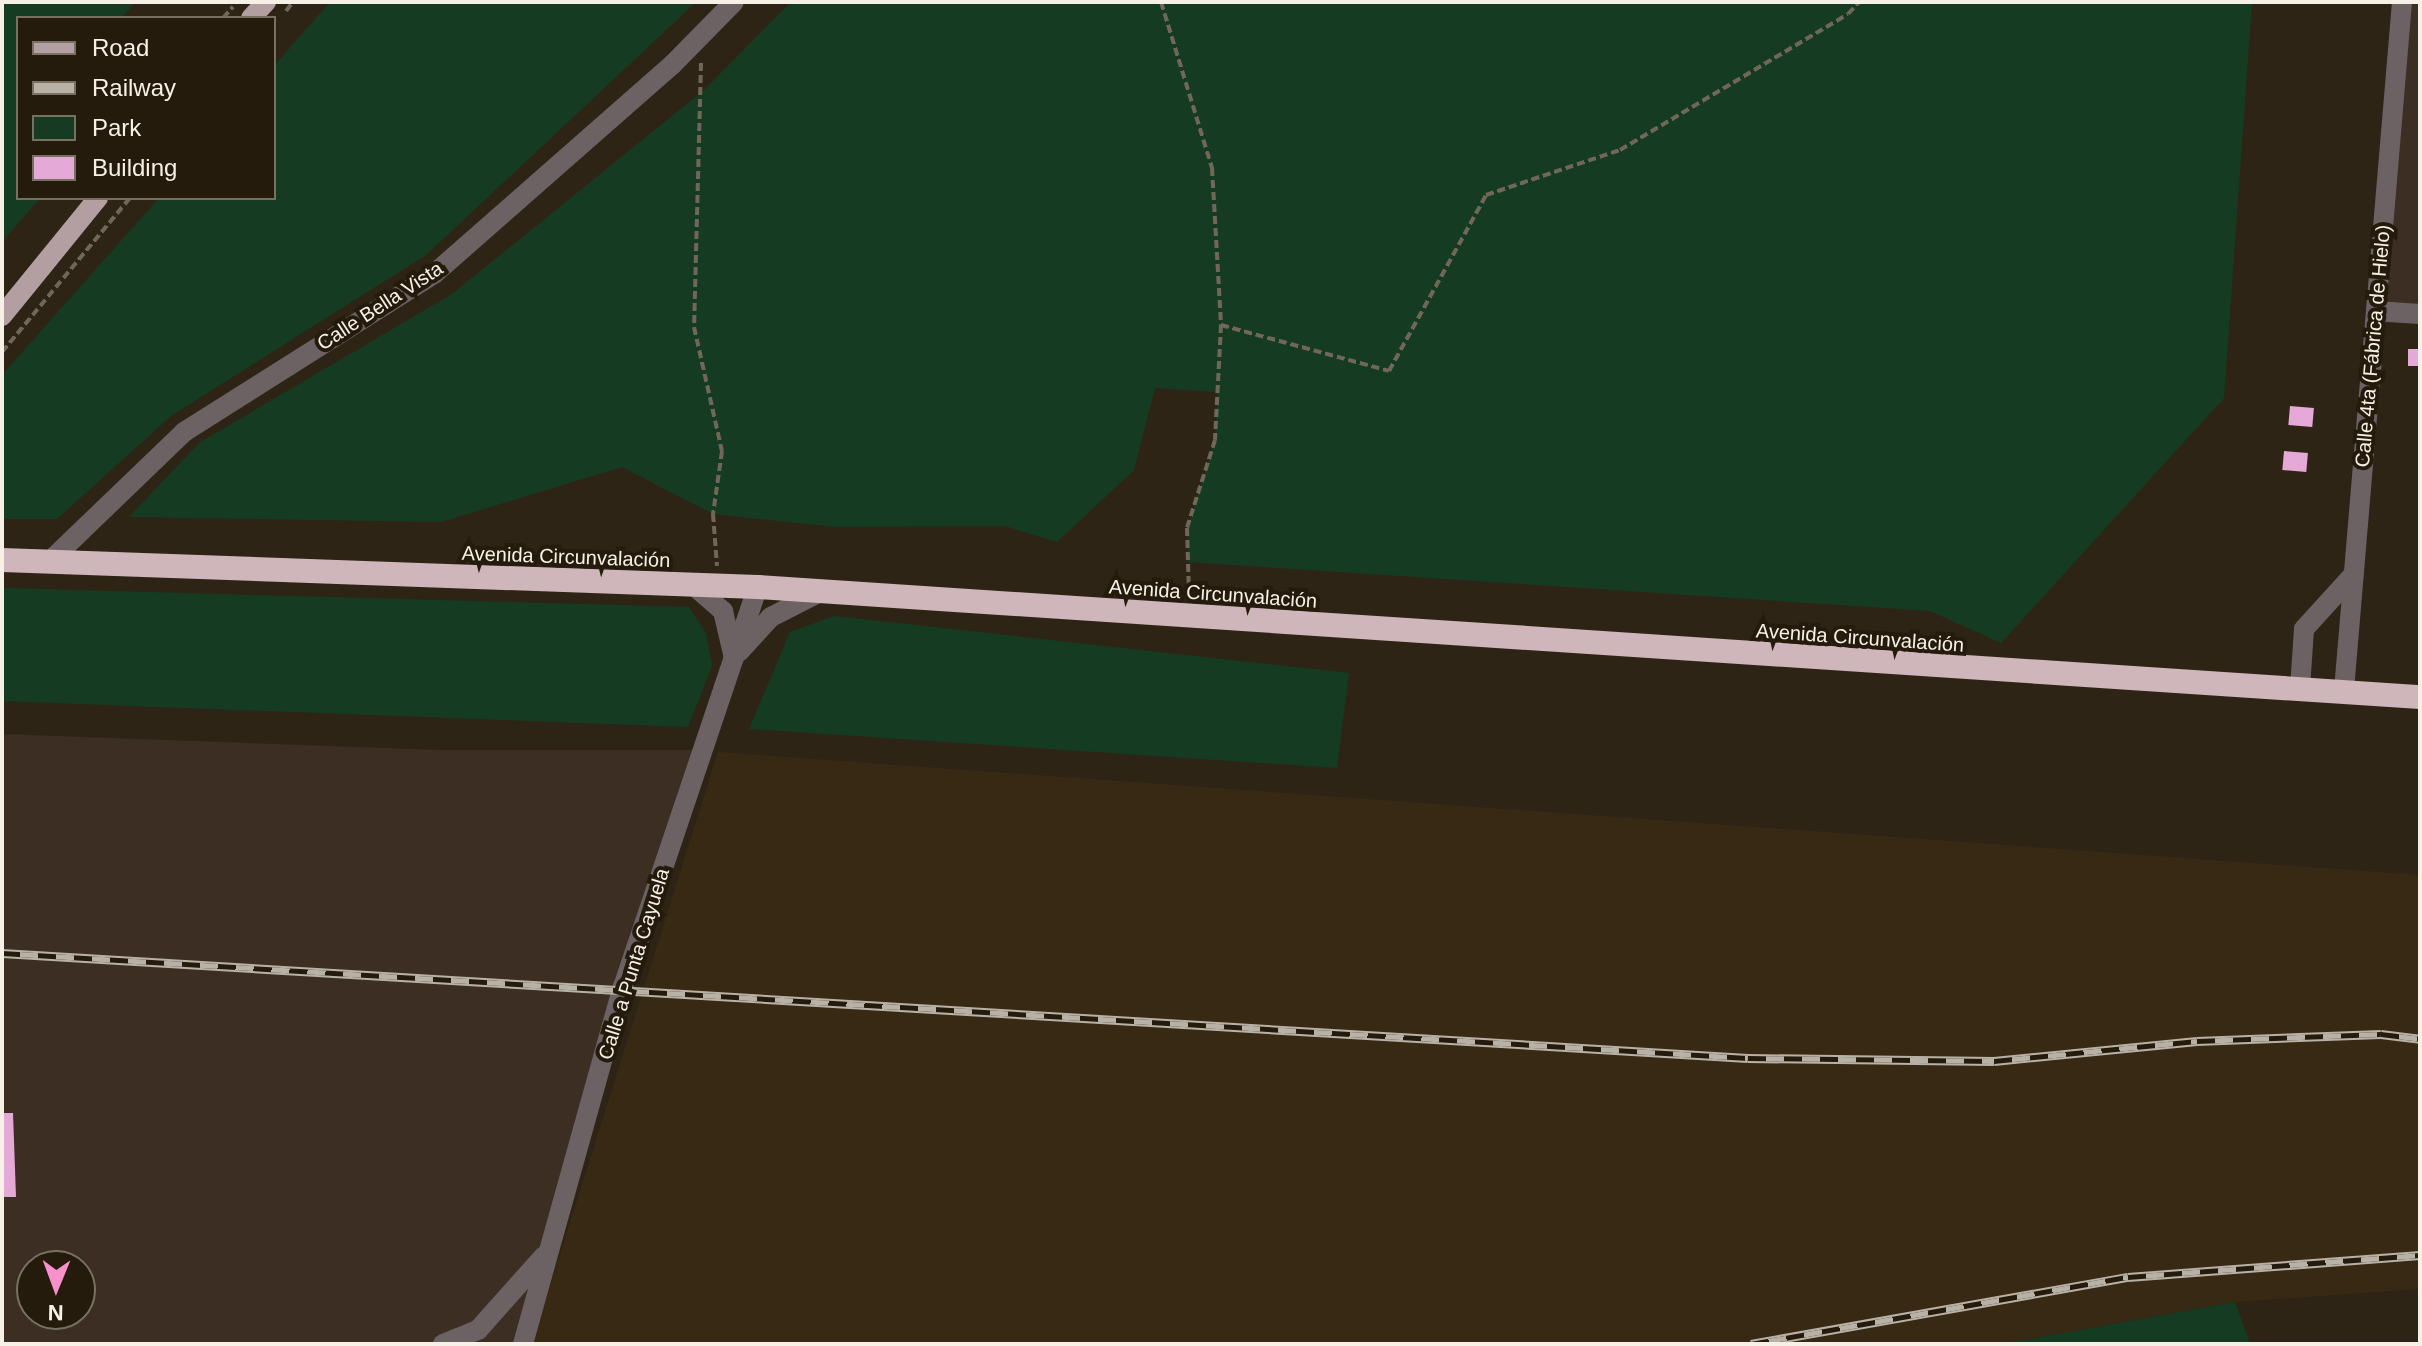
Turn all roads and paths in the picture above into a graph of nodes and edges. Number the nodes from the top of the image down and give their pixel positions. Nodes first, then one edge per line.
1 (734, 2) edge
2 (1161, 2) edge
3 (1859, 2) edge
4 (2407, 12) edge
5 (699, 37) junction
6 (96, 200) edge
7 (128, 200) edge
8 (2376, 311) junction
9 (2420, 314) edge
10 (2, 316) edge
11 (1221, 325) junction
12 (2, 352) edge
13 (2, 560) edge
14 (49, 562) junction
15 (2354, 574) junction
16 (693, 585) junction
17 (719, 586) junction
18 (758, 587) junction
19 (820, 592) junction
20 (1190, 617) junction
21 (734, 658) junction
22 (2300, 688) junction
23 (2344, 690) junction
24 (2420, 697) edge
25 (550, 1250) junction
26 (443, 1344) edge
27 (523, 1344) edge

1 - 5 street, Calle Bella Vista
2 - 11 path
3 - 11 path
4 - 8 street, Calle 4ta (Fábrica de Hielo)
5 - 14 street, Calle Bella Vista
5 - 17 path
6 - 10 main road
7 - 12 path
8 - 9 street
8 - 15 street, Calle 4ta (Fábrica de Hielo)
11 - 20 path
13 - 14 highway, Avenida Circunvalación
14 - 16 highway, Avenida Circunvalación
15 - 22 street
15 - 23 street, Calle 4ta (Fábrica de Hielo)
16 - 17 highway, Avenida Circunvalación
16 - 21 street
17 - 18 highway, Avenida Circunvalación
18 - 19 highway, Avenida Circunvalación
18 - 21 street, Calle a Punta Cayuela
19 - 20 highway, Avenida Circunvalación
19 - 21 street
20 - 22 highway, Avenida Circunvalación
21 - 25 street, Calle a Punta Cayuela
22 - 23 highway, Avenida Circunvalación
23 - 24 highway, Avenida Circunvalación
25 - 26 street
25 - 27 street, Calle a Punta Cayuela

